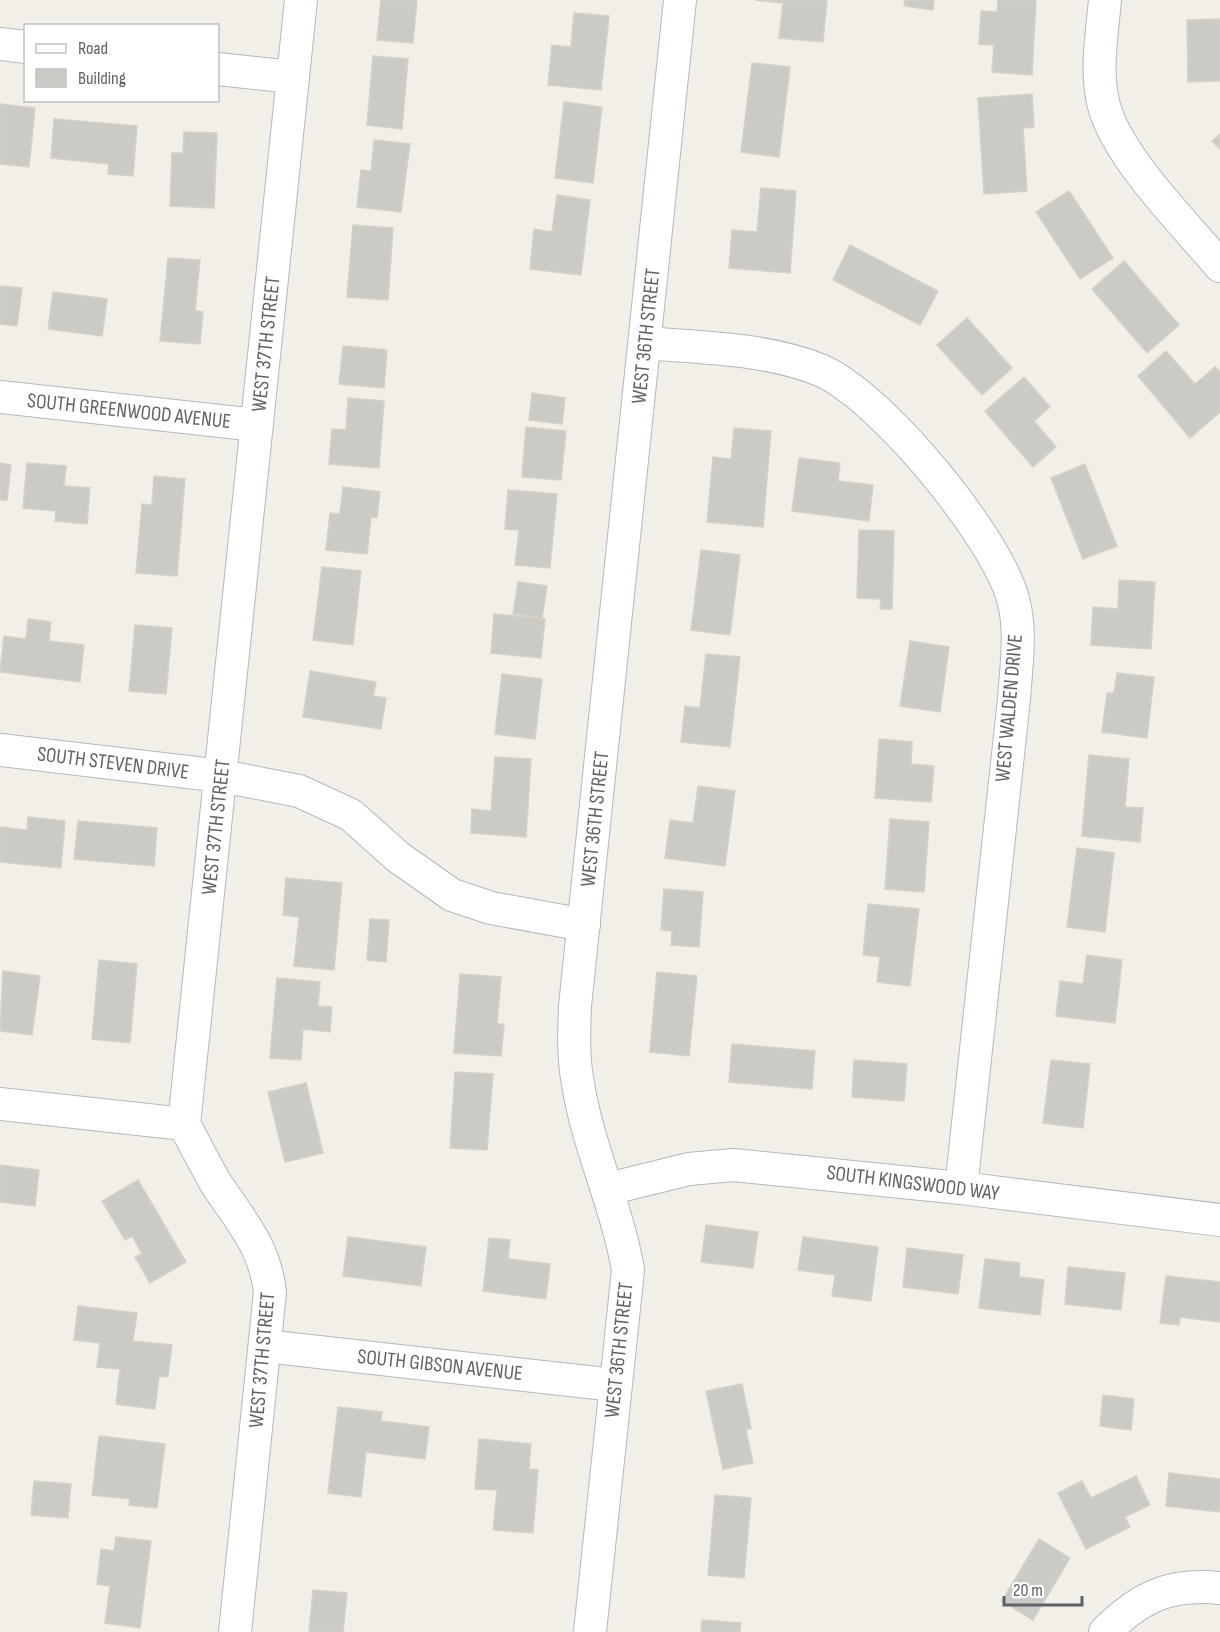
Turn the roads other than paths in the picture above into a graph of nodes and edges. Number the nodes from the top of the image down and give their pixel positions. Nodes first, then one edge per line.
1 (301, 0) edge
2 (680, 0) edge
3 (1105, 0) edge
4 (0, 44) edge
5 (24, 47) edge
6 (219, 69) edge
7 (293, 77) junction
8 (1220, 266) edge
9 (645, 343) junction
10 (0, 397) edge
11 (257, 425) junction
12 (0, 750) edge
13 (222, 776) junction
14 (584, 924) junction
15 (0, 1104) edge
16 (184, 1124) junction
17 (961, 1188) junction
18 (608, 1189) junction
19 (1220, 1220) edge
20 (266, 1346) junction
21 (615, 1385) junction
22 (1220, 1588) edge
23 (235, 1632) edge
24 (590, 1632) edge
25 (1105, 1632) edge

1 - 7 street, WEST 37TH STREET
2 - 9 street, WEST 36TH STREET
3 - 8 street
4 - 5 street
6 - 7 street
7 - 11 street, WEST 37TH STREET
9 - 14 street, WEST 36TH STREET
9 - 17 street, WEST WALDEN DRIVE
10 - 11 street, SOUTH GREENWOOD AVENUE
11 - 13 street, WEST 37TH STREET
12 - 13 street, SOUTH STEVEN DRIVE
13 - 14 street, SOUTH STEVEN DRIVE
13 - 16 street, WEST 37TH STREET
14 - 18 street, WEST 36TH STREET
15 - 16 street
16 - 20 street, WEST 37TH STREET
17 - 18 street, SOUTH KINGSWOOD WAY
17 - 19 street, SOUTH KINGSWOOD WAY
18 - 21 street, WEST 36TH STREET
20 - 21 street, SOUTH GIBSON AVENUE
20 - 23 street, WEST 37TH STREET
21 - 24 street, WEST 36TH STREET
22 - 25 street

